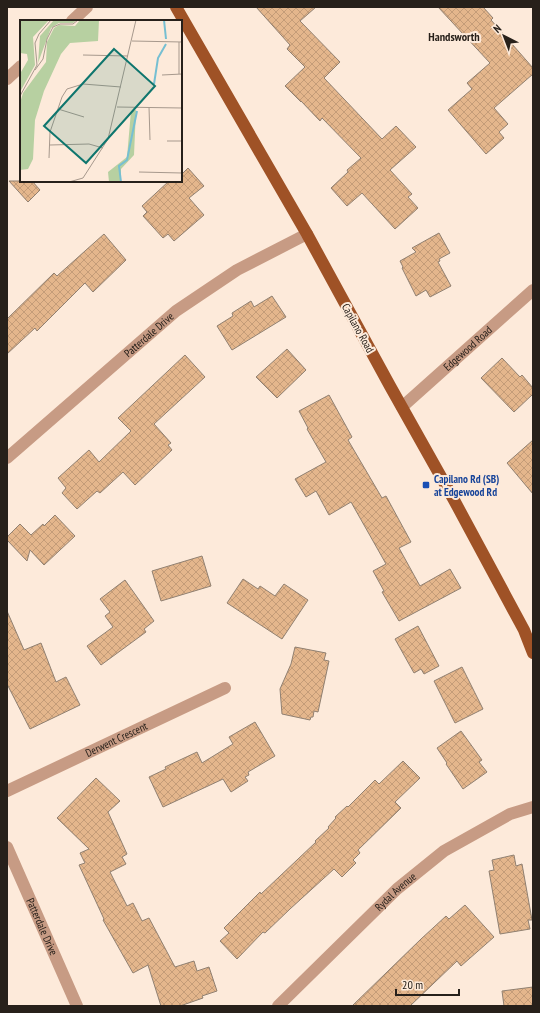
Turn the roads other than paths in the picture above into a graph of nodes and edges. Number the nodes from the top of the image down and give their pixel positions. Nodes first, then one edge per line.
1 (87, 7) edge
2 (176, 7) edge
3 (73, 20) edge
4 (20, 67) edge
5 (7, 79) edge
6 (307, 234) junction
7 (533, 290) edge
8 (402, 407) junction
9 (7, 458) edge
10 (533, 653) edge
11 (225, 688) dead end
12 (7, 791) edge
13 (533, 807) edge
14 (7, 847) edge
15 (78, 1006) edge
16 (278, 1006) edge

1 - 3 street
2 - 6 main road, Capilano Road
4 - 5 street
6 - 8 main road, Capilano Road
6 - 9 street, Patterdale Drive
7 - 8 street, Edgewood Road
8 - 10 main road, Capilano Road
11 - 12 street, Derwent Crescent
13 - 16 street, Rydal Avenue
14 - 15 street, Patterdale Drive

